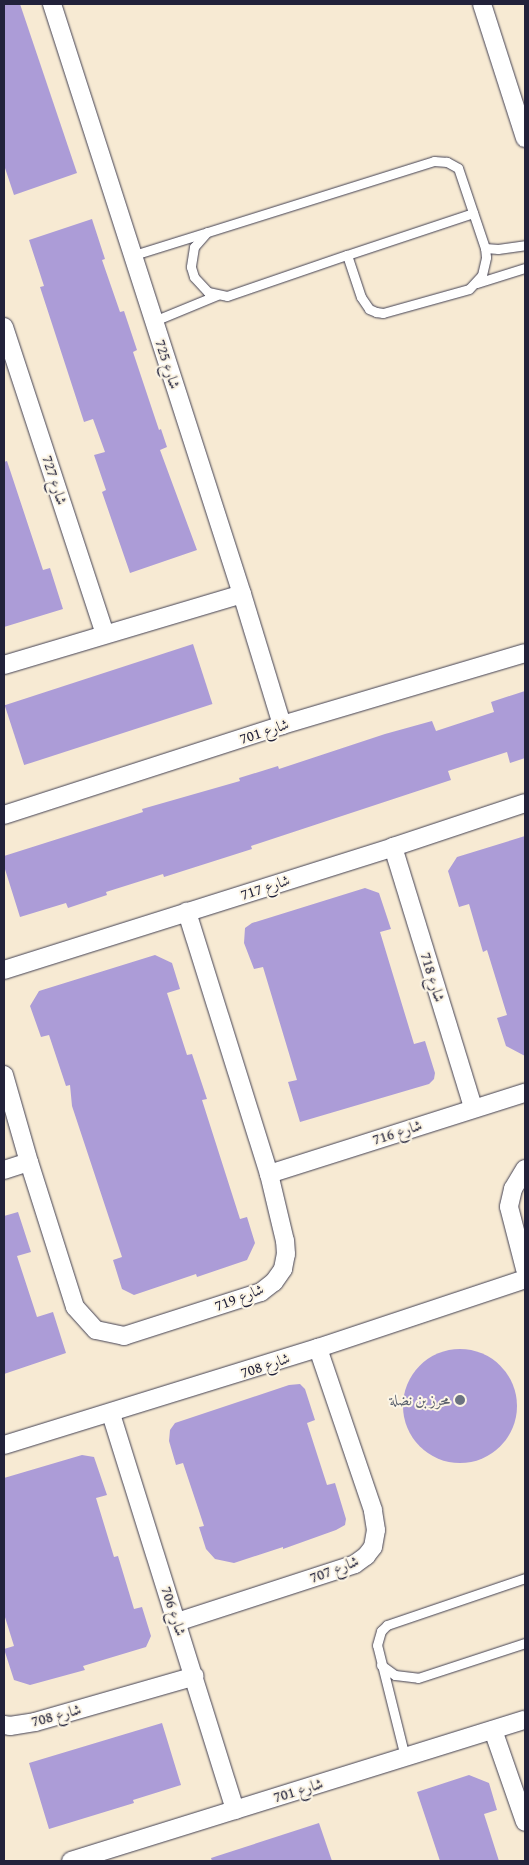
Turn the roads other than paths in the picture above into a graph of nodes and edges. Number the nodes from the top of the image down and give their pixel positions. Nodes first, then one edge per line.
1 (52, 4) edge
2 (482, 4) edge
3 (525, 138) edge
4 (473, 213) junction
5 (207, 232) junction
6 (525, 245) edge
7 (485, 248) junction
8 (134, 255) junction
9 (347, 255) junction
10 (525, 268) edge
11 (476, 283) junction
12 (217, 295) junction
13 (154, 321) junction
14 (4, 326) edge
15 (242, 594) junction
16 (106, 634) junction
17 (525, 653) edge
18 (4, 666) edge
19 (282, 725) junction
20 (525, 803) edge
21 (4, 815) edge
22 (393, 847) junction
23 (187, 912) junction
24 (4, 970) edge
25 (4, 1074) edge
26 (525, 1093) edge
27 (473, 1108) junction
28 (28, 1162) junction
29 (525, 1169) edge
30 (4, 1170) edge
31 (269, 1174) junction
32 (525, 1269) edge
33 (525, 1279) edge
34 (318, 1348) junction
35 (111, 1414) junction
36 (4, 1445) edge
37 (525, 1578) edge
38 (177, 1622) junction
39 (525, 1643) edge
40 (381, 1665) junction
41 (194, 1676) junction
42 (525, 1720) edge
43 (4, 1725) edge
44 (493, 1730) junction
45 (405, 1757) junction
46 (235, 1810) junction
47 (525, 1822) edge
48 (71, 1861) edge

1 - 8 street, شارع 725
2 - 3 street
4 - 5 lane
4 - 7 lane
4 - 9 lane
5 - 8 lane
5 - 12 lane
6 - 7 lane
7 - 11 lane
8 - 13 street, شارع 725
9 - 11 lane
9 - 12 lane
10 - 11 lane
12 - 13 lane
13 - 15 street, شارع 725
14 - 16 street, شارع 727
15 - 16 street
15 - 19 street, شارع 725
16 - 18 street
17 - 19 street, شارع 701
19 - 21 street, شارع 701
20 - 22 street, شارع 717
22 - 23 street, شارع 717
22 - 27 street, شارع 718
23 - 24 street, شارع 717
23 - 31 street, شارع 719
25 - 28 street, شارع 719
26 - 27 street, شارع 716
27 - 31 street, شارع 716
28 - 30 street
28 - 31 street, شارع 719
29 - 32 street
33 - 34 street, شارع 708
34 - 35 street, شارع 708
34 - 38 street, شارع 707
35 - 36 street, شارع 708
35 - 38 street, شارع 706
37 - 40 lane
38 - 41 street, شارع 706
39 - 40 lane
40 - 45 lane
41 - 43 street, شارع 708
41 - 46 street, شارع 706
42 - 44 street, شارع 701
44 - 45 street, شارع 701
44 - 47 street
45 - 46 street, شارع 701
46 - 48 street, شارع 701

